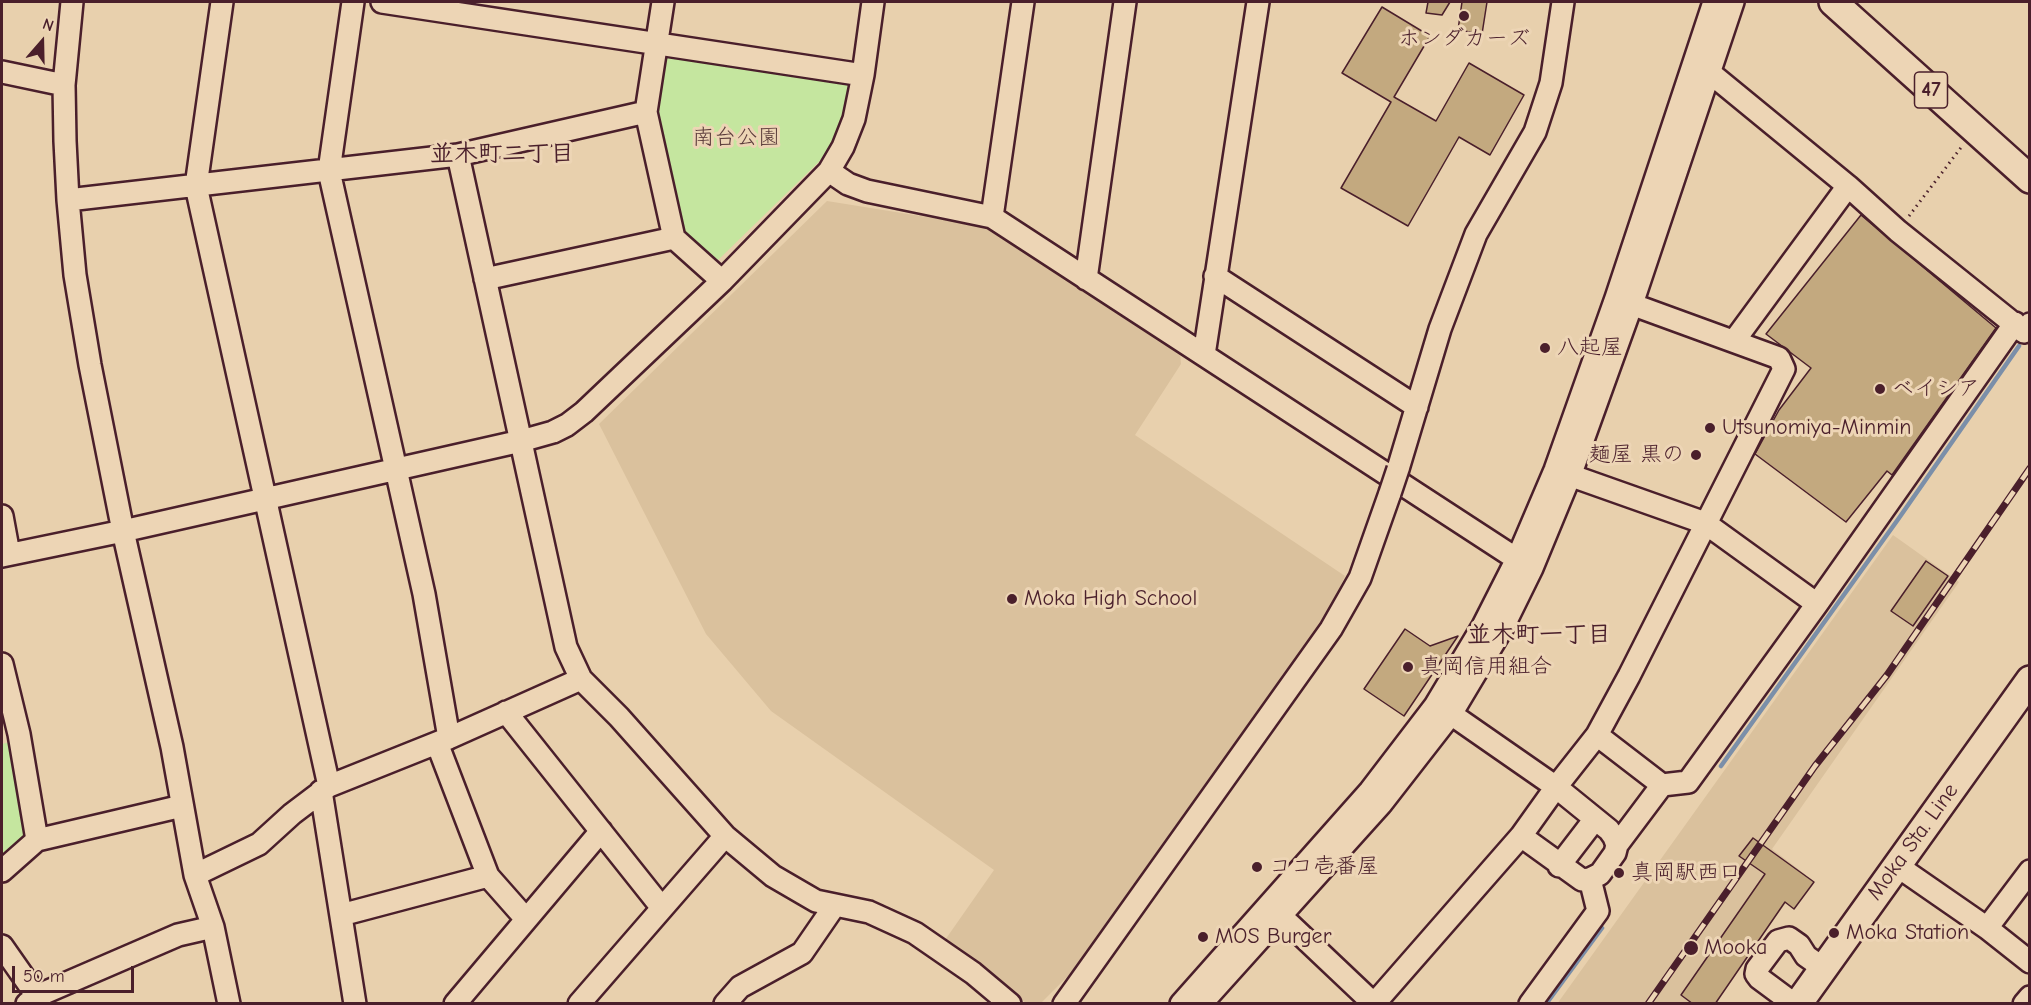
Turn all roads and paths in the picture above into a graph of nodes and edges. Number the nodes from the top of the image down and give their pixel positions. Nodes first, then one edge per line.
1 (72, 2) edge
2 (222, 2) edge
3 (353, 2) edge
4 (382, 2) edge
5 (663, 2) edge
6 (873, 2) edge
7 (1023, 2) edge
8 (1125, 2) edge
9 (1258, 2) edge
10 (1563, 2) edge
11 (1714, 2) edge
12 (1733, 2) edge
13 (1833, 2) edge
14 (657, 42) junction
15 (2, 72) edge
16 (1709, 72) junction
17 (863, 75) junction
18 (64, 85) junction
19 (646, 112) junction
20 (1975, 129) junction
21 (458, 155) junction
22 (328, 171) junction
23 (829, 171) junction
24 (2030, 179) edge
25 (196, 186) junction
26 (1848, 186) junction
27 (68, 200) junction
28 (992, 217) junction
29 (1898, 231) junction
30 (674, 238) junction
31 (1215, 276) junction
32 (485, 279) junction
33 (1086, 279) junction
34 (722, 281) junction
35 (1624, 301) junction
36 (2022, 324) edge
37 (1734, 341) junction
38 (1204, 356) junction
39 (1417, 408) junction
40 (521, 441) junction
41 (395, 468) junction
42 (1563, 473) junction
43 (264, 499) junction
44 (2, 516) edge
45 (1705, 524) junction
46 (123, 531) junction
47 (5, 555) edge
48 (1524, 564) junction
49 (1817, 604) junction
50 (2, 664) edge
51 (582, 679) junction
52 (2030, 680) edge
53 (1443, 710) junction
54 (506, 712) junction
55 (10, 735) edge
56 (1597, 735) junction
57 (443, 740) junction
58 (1662, 785) junction
59 (1556, 787) junction
60 (325, 788) junction
61 (182, 806) junction
62 (1595, 819) junction
63 (601, 831) junction
64 (725, 836) junction
65 (1521, 836) junction
66 (37, 840) junction
67 (1617, 845) junction
68 (1896, 865) junction
69 (1559, 866) junction
70 (2, 871) edge
71 (2030, 871) edge
72 (195, 875) junction
73 (488, 876) junction
74 (1590, 879) junction
75 (835, 905) junction
76 (662, 908) junction
77 (340, 915) junction
78 (1280, 915) junction
79 (526, 919) junction
80 (213, 927) junction
81 (1987, 928) junction
82 (2, 946) edge
83 (2030, 962) edge
84 (1822, 968) junction
85 (2030, 998) edge
86 (32, 1000) edge
87 (1374, 1003) edge
88 (229, 1004) edge
89 (355, 1004) edge
90 (454, 1004) edge
91 (579, 1004) edge
92 (725, 1004) edge
93 (1010, 1004) edge
94 (1064, 1004) edge
95 (1181, 1004) edge
96 (1201, 1004) edge
97 (1530, 1004) edge
98 (1796, 1004) edge
99 (2024, 1004) edge

1 - 18 street
2 - 25 street
3 - 22 street
4 - 14 street
5 - 14 street
6 - 17 street
7 - 28 street
8 - 33 street
9 - 31 street
10 - 39 street
11 - 35 street
12 - 16 street
13 - 20 main road, 47
14 - 17 street
14 - 19 street
15 - 18 street
16 - 26 street
16 - 35 street
17 - 23 street
18 - 27 street
19 - 21 street
19 - 30 street
20 - 24 main road, 47
20 - 29 path
21 - 22 street
21 - 32 street
22 - 25 street
22 - 41 street
23 - 28 street
23 - 34 street
25 - 27 street
25 - 43 street
26 - 29 street
26 - 37 street
27 - 46 street
28 - 33 street
29 - 36 street
30 - 32 street
30 - 34 street
31 - 38 street
31 - 39 street
32 - 40 street
33 - 38 street
34 - 40 street
35 - 37 street
35 - 42 street
36 - 49 street
37 - 45 street
38 - 48 street
39 - 94 street, bridge
40 - 41 street
40 - 51 street
41 - 43 street
41 - 57 street
42 - 45 street
42 - 48 street
43 - 46 street
43 - 60 street
44 - 47 street
45 - 49 street
45 - 56 street
46 - 47 street
46 - 61 street
48 - 53 street
49 - 58 street
50 - 55 street
51 - 54 street
51 - 64 street
52 - 68 main road, Moka Sta. Line
53 - 59 street
53 - 78 street
53 - 95 street
54 - 57 street
54 - 63 street
55 - 66 street
56 - 58 street
56 - 59 street
57 - 60 street
57 - 73 street
58 - 67 street
59 - 62 street
59 - 65 street
60 - 72 street
60 - 77 street
61 - 66 street
61 - 72 street
62 - 67 street
62 - 69 street
63 - 76 street
63 - 79 street
64 - 75 street
64 - 76 street
65 - 69 street
65 - 87 street
66 - 70 street
67 - 74 street
68 - 81 street
68 - 84 main road, Moka Sta. Line
69 - 74 street
71 - 81 street
72 - 80 street
73 - 77 street
73 - 79 street
74 - 97 street
75 - 92 street
75 - 93 street
76 - 91 street
77 - 89 street
78 - 87 street
78 - 96 street
79 - 90 street
80 - 86 street
80 - 88 street
81 - 83 street
82 - 86 street
84 - 98 main road, Moka Sta. Line
84 - 98 street
85 - 99 street

